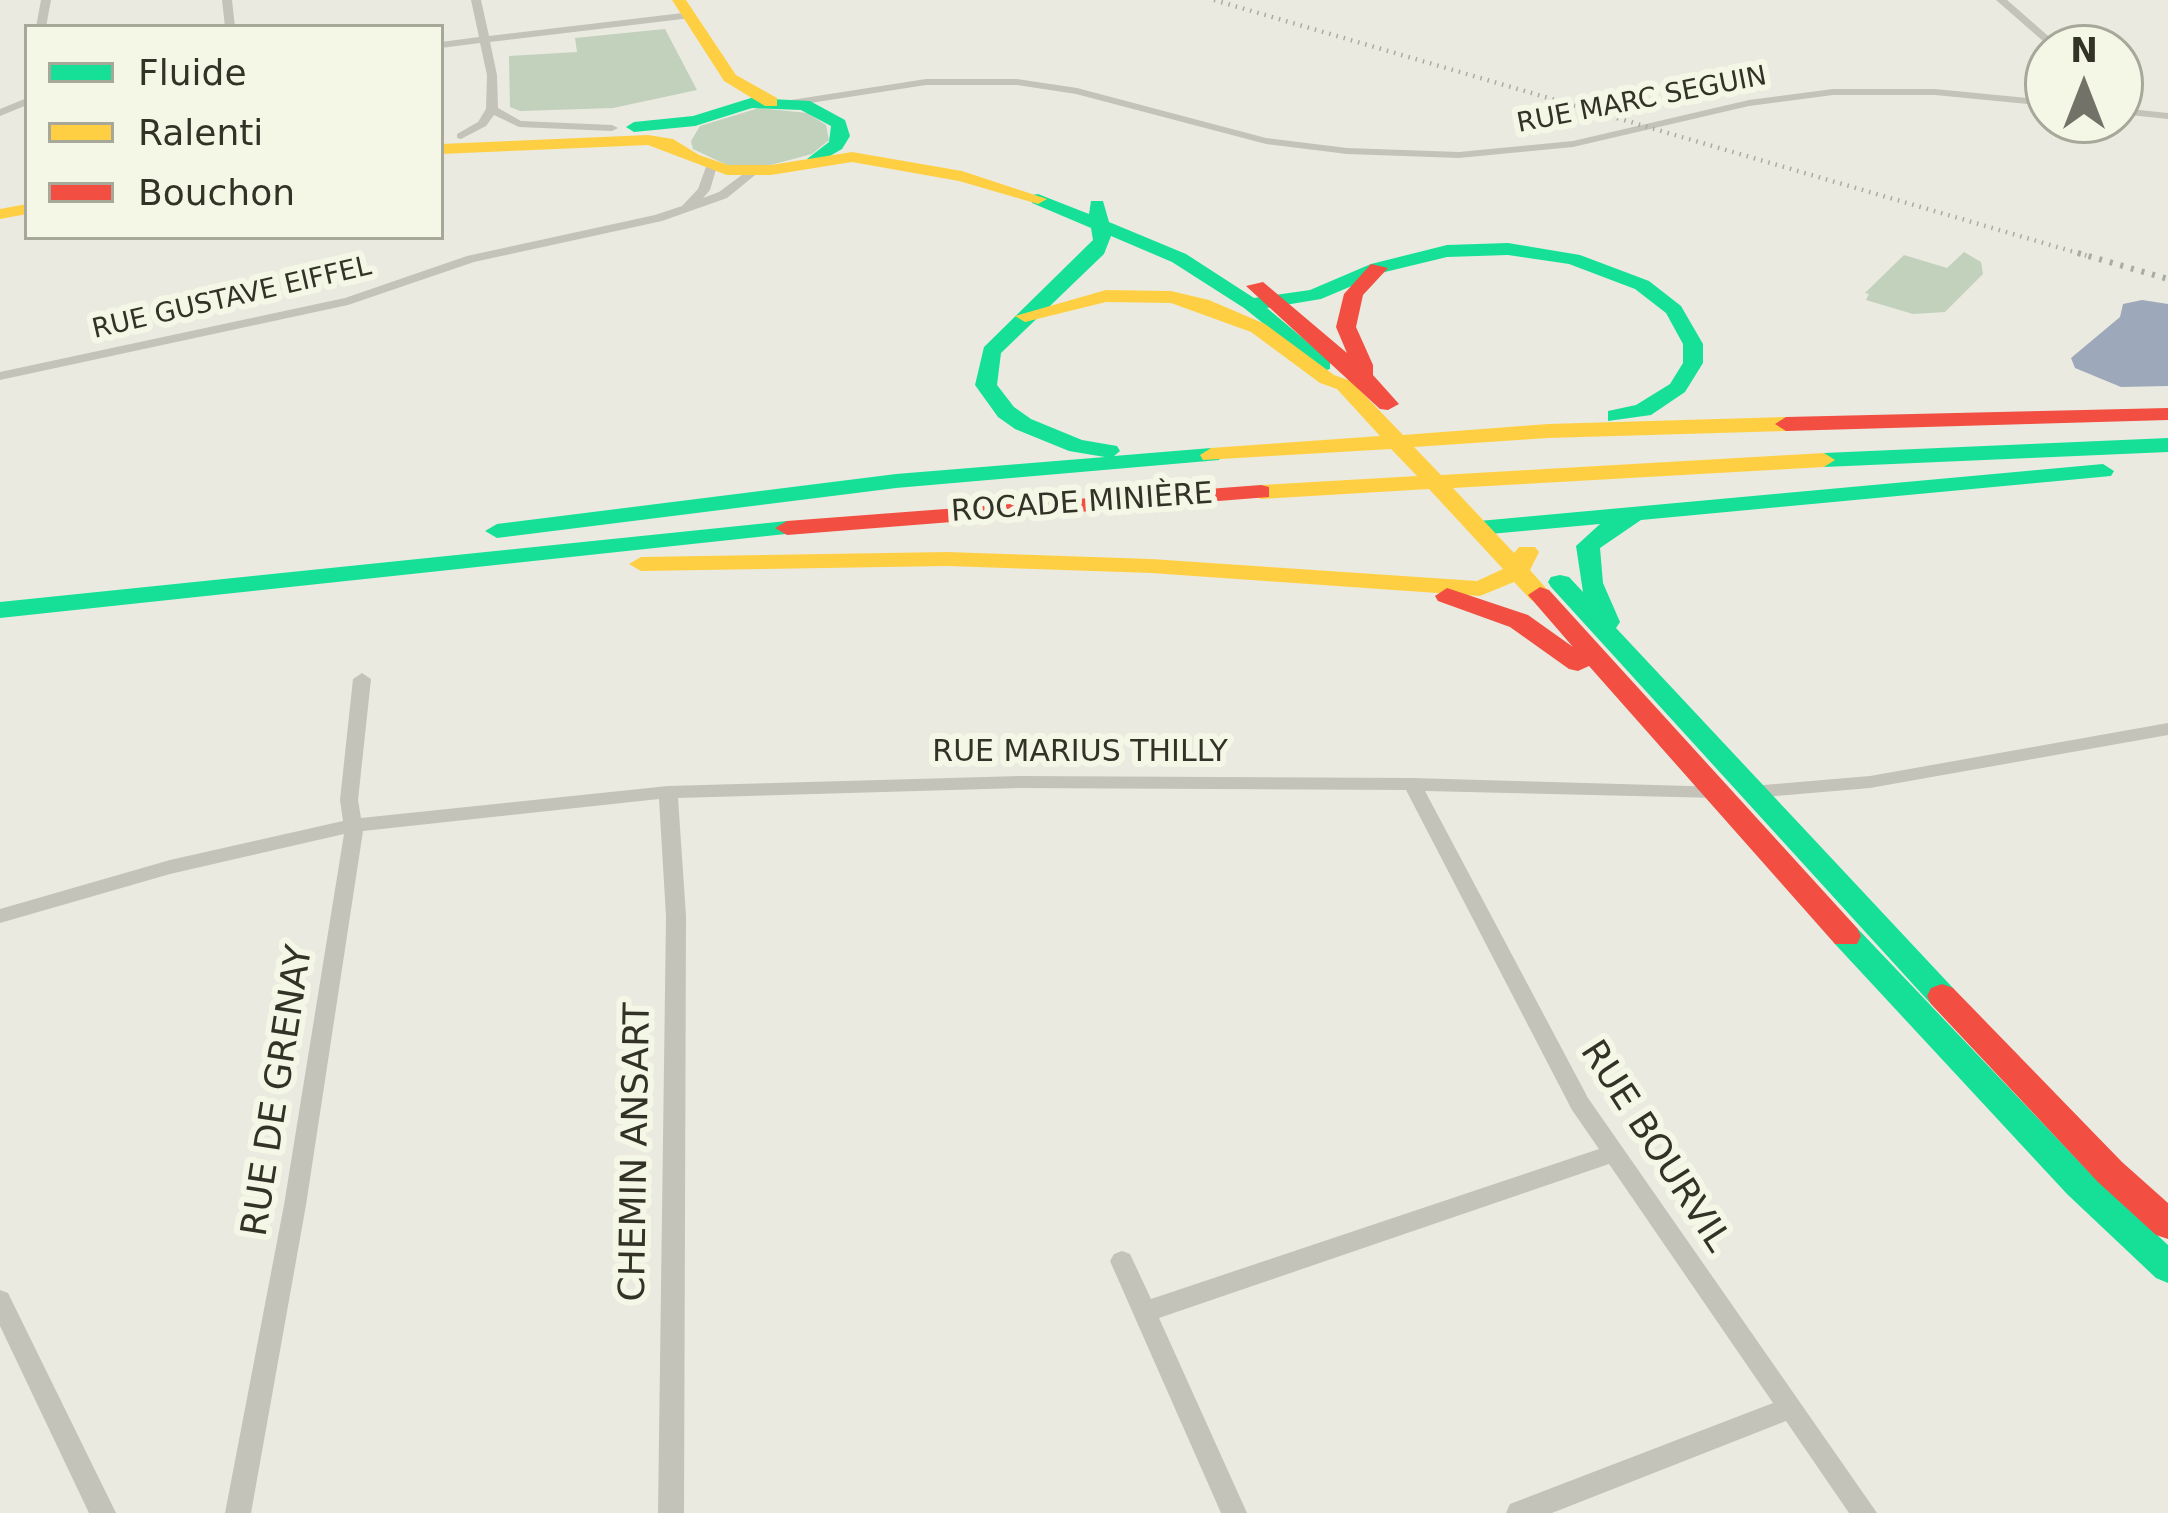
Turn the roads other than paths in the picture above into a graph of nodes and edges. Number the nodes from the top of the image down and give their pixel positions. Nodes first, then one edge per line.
1 (476, 0) edge
2 (2001, 0) edge
3 (685, 8) edge
4 (2029, 24) edge
5 (486, 39) junction
6 (444, 45) edge
7 (730, 78) junction
8 (893, 87) junction
9 (2024, 101) edge
10 (781, 103) junction
11 (492, 109) junction
12 (704, 116) junction
13 (612, 128) junction
14 (840, 130) junction
15 (448, 141) edge
16 (683, 151) junction
17 (812, 160) junction
18 (711, 166) junction
19 (754, 171) junction
20 (682, 211) junction
21 (1099, 213) junction
22 (1378, 268) junction
23 (1264, 303) junction
24 (1024, 316) junction
25 (0, 376) edge
26 (1353, 381) junction
27 (2168, 414) edge
28 (2168, 426) edge
29 (1548, 431) junction
30 (2168, 445) edge
31 (1214, 455) junction
32 (2168, 465) edge
33 (1664, 510) junction
34 (1486, 521) junction
35 (405, 544) junction
36 (1523, 561) junction
37 (314, 574) junction
38 (1412, 587) junction
39 (0, 590) edge
40 (0, 610) edge
41 (1608, 631) junction
42 (362, 679) dead end
43 (2168, 729) edge
44 (1697, 769) junction
45 (1412, 784) junction
46 (668, 792) junction
47 (352, 826) junction
48 (1776, 836) junction
49 (0, 916) edge
50 (1615, 1153) junction
51 (2168, 1224) edge
52 (1122, 1261) dead end
53 (2168, 1267) edge
54 (0, 1301) edge
55 (1146, 1312) junction
56 (1790, 1408) junction
57 (103, 1513) edge
58 (238, 1513) edge
59 (671, 1513) edge
60 (1234, 1513) edge
61 (1519, 1513) edge
62 (1864, 1513) edge

1 - 5 street
2 - 4 street
3 - 5 street
3 - 7 main road
5 - 6 street
5 - 11 street
7 - 10 main road
7 - 12 main road
8 - 9 street, RUE MARC SEGUIN
8 - 10 street, RUE MARC SEGUIN
8 - 14 street, RUE MARC SEGUIN
10 - 12 main road
10 - 14 main road
11 - 13 street
11 - 15 street
12 - 13 main road
12 - 16 main road
13 - 15 main road
14 - 17 main road
14 - 21 main road
15 - 16 main road
16 - 18 main road
17 - 19 main road
17 - 21 main road
18 - 19 main road
18 - 20 street
19 - 20 street, RUE GUSTAVE EIFFEL
20 - 25 street, RUE GUSTAVE EIFFEL
21 - 23 main road
21 - 24 main road
22 - 23 main road
22 - 26 main road
22 - 29 main road
23 - 26 main road
24 - 26 main road
24 - 31 main road
26 - 34 main road
27 - 29 main road
28 - 35 main road, ROCADE MINIÈRE
29 - 31 main road
30 - 37 main road, ROCADE MINIÈRE
31 - 35 main road
32 - 33 main road
33 - 34 main road
33 - 41 main road
34 - 36 main road
35 - 39 main road, ROCADE MINIÈRE
36 - 38 main road
36 - 41 main road
36 - 44 main road
37 - 38 main road
37 - 40 main road, ROCADE MINIÈRE
38 - 44 main road
41 - 48 main road
42 - 47 street, RUE DE GRENAY
43 - 45 street, RUE MARIUS THILLY
44 - 48 main road
45 - 46 street, RUE MARIUS THILLY
45 - 50 street, RUE BOURVIL
46 - 47 street, RUE MARIUS THILLY
46 - 59 street, CHEMIN ANSART
47 - 49 street, RUE MARIUS THILLY
47 - 58 street, RUE DE GRENAY
48 - 51 main road
48 - 53 main road
50 - 55 street
50 - 56 street, RUE BOURVIL
52 - 55 street
54 - 57 street
55 - 60 street
56 - 61 street
56 - 62 street, RUE BOURVIL

